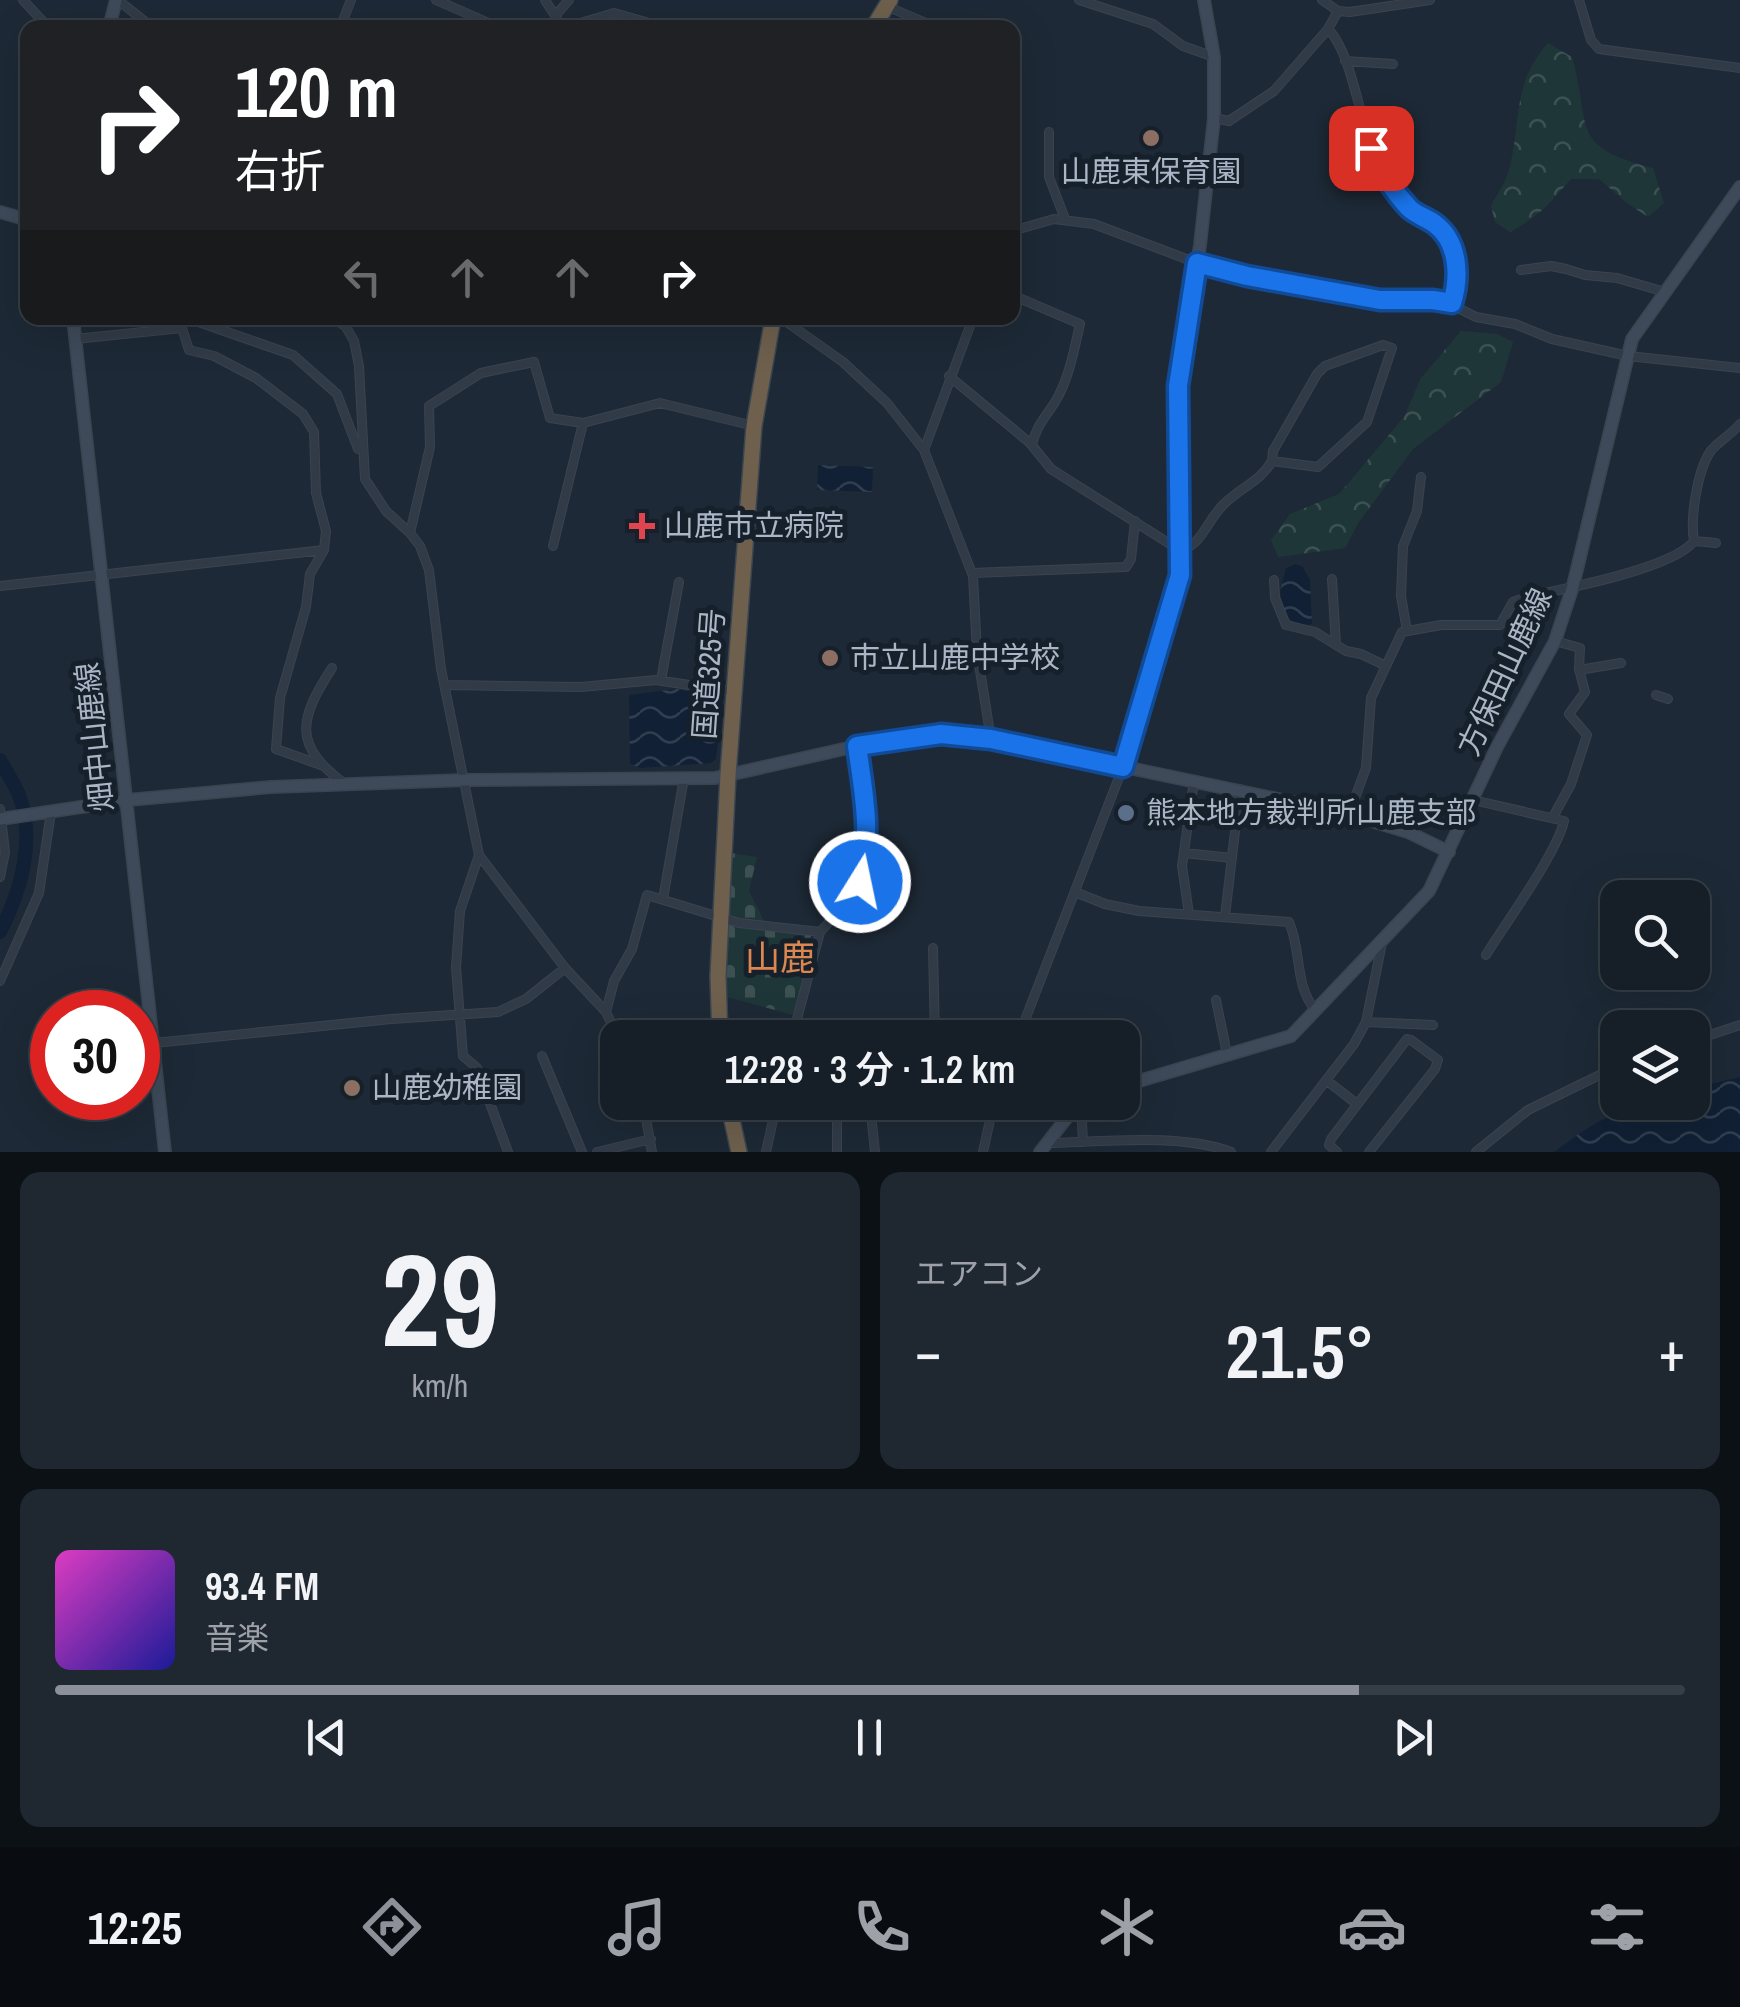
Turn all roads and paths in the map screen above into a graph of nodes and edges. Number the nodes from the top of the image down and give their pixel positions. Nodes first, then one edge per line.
1 (23, 0) edge
2 (117, 0) edge
3 (436, 0) edge
4 (619, 0) edge
5 (1078, 0) edge
6 (1204, 0) edge
7 (1322, 0) edge
8 (1430, 0) edge
9 (1579, 0) edge
10 (888, 3) edge
11 (1338, 12) junction
12 (618, 14) junction
13 (42, 20) edge
14 (143, 20) edge
15 (482, 20) edge
16 (579, 20) edge
17 (639, 20) edge
18 (922, 20) edge
19 (1328, 28) junction
20 (1214, 56) junction
21 (1345, 61) junction
22 (1393, 64) dead end
23 (1740, 68) edge
24 (1214, 118) junction
25 (1049, 132) dead end
26 (1740, 188) edge
27 (1065, 219) junction
28 (1020, 228) edge
29 (1197, 263) junction
30 (1521, 270) dead end
31 (1665, 292) junction
32 (1020, 298) edge
33 (1452, 303) junction
34 (74, 325) edge
35 (206, 325) edge
36 (343, 325) edge
37 (779, 325) edge
38 (791, 325) edge
39 (970, 325) edge
40 (75, 339) junction
41 (1628, 356) junction
42 (1740, 368) edge
43 (949, 376) junction
44 (583, 423) junction
45 (1740, 424) edge
46 (754, 426) junction
47 (1032, 445) junction
48 (924, 450) junction
49 (362, 458) junction
50 (1272, 462) junction
51 (1420, 478) dead end
52 (1135, 521) junction
53 (410, 532) junction
54 (1694, 541) junction
55 (1716, 543) dead end
56 (553, 546) dead end
57 (324, 550) junction
58 (1181, 552) junction
59 (972, 573) junction
60 (102, 574) junction
61 (1274, 580) dead end
62 (1332, 580) dead end
63 (679, 582) dead end
64 (0, 586) edge
65 (1573, 586) junction
66 (1406, 630) junction
67 (1554, 641) junction
68 (1336, 644) junction
69 (1621, 663) dead end
70 (1386, 666) junction
71 (332, 668) dead end
72 (1579, 670) junction
73 (661, 680) junction
74 (446, 685) junction
75 (736, 692) junction
76 (1656, 695) dead end
77 (1668, 699) dead end
78 (991, 739) junction
79 (857, 746) junction
80 (321, 765) junction
81 (1123, 767) junction
82 (728, 776) junction
83 (684, 778) junction
84 (464, 780) junction
85 (1194, 781) junction
86 (345, 784) junction
87 (1240, 789) junction
88 (128, 800) junction
89 (1473, 800) junction
90 (51, 812) junction
91 (1349, 814) junction
92 (1, 816) edge
93 (1554, 817) junction
94 (1449, 852) junction
95 (1184, 853) junction
96 (480, 855) junction
97 (1232, 858) junction
98 (0, 878) edge
99 (1076, 892) junction
100 (663, 899) junction
101 (1189, 914) junction
102 (721, 916) junction
103 (1225, 916) junction
104 (820, 932) junction
105 (1382, 943) junction
106 (933, 948) dead end
107 (1486, 955) dead end
108 (565, 968) junction
109 (0, 981) edge
110 (148, 990) edge
111 (1216, 1000) dead end
112 (1316, 1010) junction
113 (606, 1012) junction
114 (460, 1018) junction
115 (610, 1020) edge
116 (720, 1020) edge
117 (797, 1020) edge
118 (934, 1020) edge
119 (1025, 1020) edge
120 (1366, 1022) junction
121 (1433, 1025) dead end
122 (1740, 1025) edge
123 (1710, 1035) edge
124 (160, 1042) edge
125 (1227, 1054) junction
126 (542, 1056) dead end
127 (1600, 1075) edge
128 (1326, 1080) junction
129 (1140, 1081) edge
130 (160, 1102) edge
131 (1358, 1104) junction
132 (647, 1120) edge
133 (731, 1120) edge
134 (774, 1120) edge
135 (837, 1120) edge
136 (872, 1120) edge
137 (990, 1120) edge
138 (1066, 1120) edge
139 (1082, 1120) edge
140 (651, 1140) junction
141 (1084, 1142) junction
142 (634, 1148) edge
143 (1044, 1148) edge
144 (165, 1152) edge
145 (508, 1152) edge
146 (582, 1152) edge
147 (597, 1152) edge
148 (652, 1152) edge
149 (739, 1152) edge
150 (766, 1152) edge
151 (836, 1152) edge
152 (875, 1152) edge
153 (983, 1152) edge
154 (1231, 1152) edge
155 (1270, 1152) edge
156 (1337, 1152) edge
157 (1369, 1152) edge
158 (1476, 1152) edge

1 - 13 street
2 - 14 street
3 - 15 street
4 - 12 street
5 - 20 street
6 - 20 street
7 - 11 street
8 - 11 street
9 - 23 street
10 - 18 street
11 - 19 street
12 - 16 street
12 - 17 street
19 - 21 street
19 - 24 street
20 - 24 street
21 - 22 street
21 - 33 street
24 - 29 street
25 - 27 street
26 - 31 street, 方保田山鹿線
27 - 28 street
27 - 29 street
29 - 33 street
29 - 58 street
30 - 31 street
31 - 41 street, 方保田山鹿線
32 - 47 street
33 - 41 street
34 - 40 street, 畑中山鹿線
35 - 49 street
36 - 49 street
37 - 46 highway, 国道325号
38 - 48 street
39 - 43 street
40 - 57 street
40 - 60 street, 畑中山鹿線
41 - 42 street
41 - 65 street, 方保田山鹿線
43 - 47 street
43 - 48 street
44 - 46 street
44 - 53 street
44 - 56 street
45 - 54 street
46 - 75 highway, 国道325号
47 - 52 street
48 - 59 street
49 - 53 street
50 - 50 street
50 - 58 street
51 - 66 street
52 - 58 street
52 - 59 street
53 - 74 street
54 - 55 street
54 - 65 street
57 - 60 street
57 - 80 street
58 - 81 street
59 - 78 street
60 - 64 street
60 - 88 street, 畑中山鹿線
61 - 68 street
62 - 68 street
63 - 73 street
65 - 66 street
65 - 67 street, 方保田山鹿線
66 - 70 street
67 - 72 street
67 - 89 street, 方保田山鹿線
68 - 70 street
69 - 72 street
70 - 91 street
71 - 80 street
72 - 93 street
73 - 74 street
73 - 75 street
74 - 84 street
75 - 82 highway, 国道325号
76 - 77 street
78 - 79 street
78 - 81 street
79 - 82 street
79 - 104 street
80 - 86 street
81 - 85 street
81 - 99 street
82 - 83 street
82 - 102 highway, 国道325号
83 - 84 street
83 - 100 street
84 - 86 street
84 - 96 street
85 - 87 street
85 - 95 street
86 - 88 street
87 - 91 street
87 - 97 street
88 - 90 street
88 - 110 street, 畑中山鹿線
89 - 93 street
89 - 94 street, 方保田山鹿線
90 - 92 street
90 - 109 street
91 - 94 street
92 - 98 street
93 - 107 street
94 - 105 street, 方保田山鹿線
95 - 97 street
95 - 101 street
96 - 108 street
96 - 114 street
97 - 103 street
99 - 101 street
99 - 119 street
100 - 102 street
100 - 113 street
101 - 103 street
102 - 104 street
102 - 116 highway, 国道325号
103 - 112 street
104 - 117 street
105 - 112 street, 方保田山鹿線
105 - 120 street
106 - 118 street
108 - 113 street
108 - 114 street
111 - 125 street
112 - 125 street, 方保田山鹿線
113 - 115 street
114 - 124 street
114 - 145 street
120 - 121 street
120 - 128 street
122 - 123 street
125 - 129 street, 方保田山鹿線
126 - 146 street
127 - 158 street
128 - 131 street
128 - 155 street
130 - 144 street, 畑中山鹿線
131 - 156 street
131 - 157 street
132 - 140 street
133 - 149 highway
134 - 150 street
135 - 151 street
136 - 152 street
137 - 153 street
138 - 143 street
139 - 141 street
140 - 142 street
140 - 148 street
141 - 143 street
141 - 154 street
142 - 147 street

